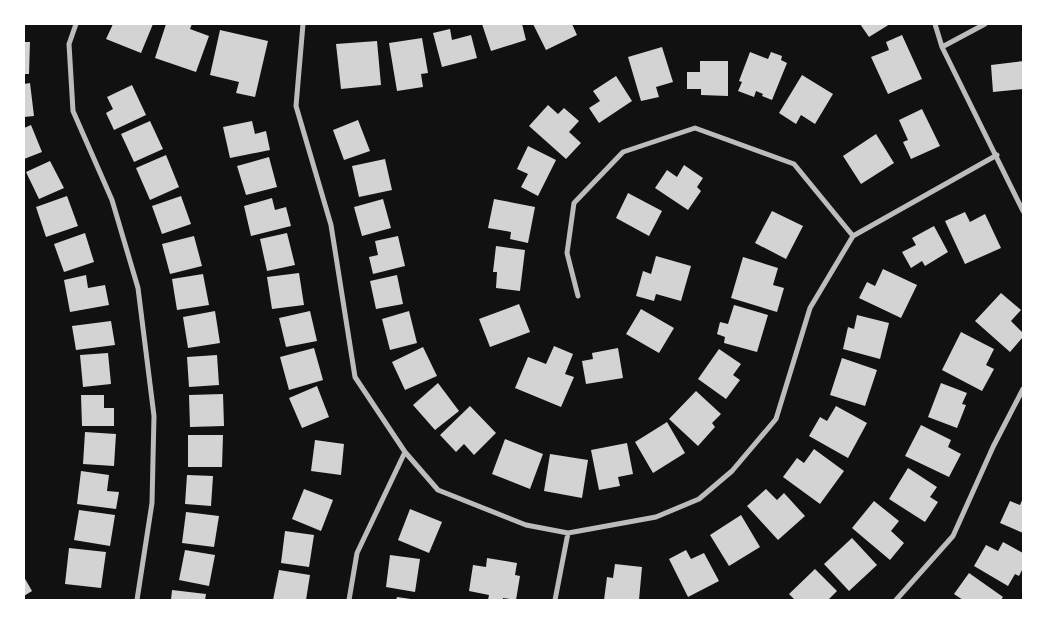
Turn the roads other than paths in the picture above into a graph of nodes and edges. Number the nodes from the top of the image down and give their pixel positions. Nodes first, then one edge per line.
1 (76, 24) edge
2 (303, 24) edge
3 (935, 24) edge
4 (985, 24) edge
5 (942, 46) junction
6 (997, 155) junction
7 (1023, 211) edge
8 (853, 236) junction
9 (578, 296) dead end
10 (1023, 390) edge
11 (405, 452) junction
12 (568, 533) junction
13 (137, 600) edge
14 (349, 600) edge
15 (555, 600) edge
16 (896, 600) edge

1 - 13 street
2 - 11 street
3 - 5 street
4 - 5 street
5 - 6 street
6 - 7 street
6 - 8 street
8 - 9 street
8 - 12 street
10 - 16 street
11 - 12 street
11 - 14 street
12 - 15 street

